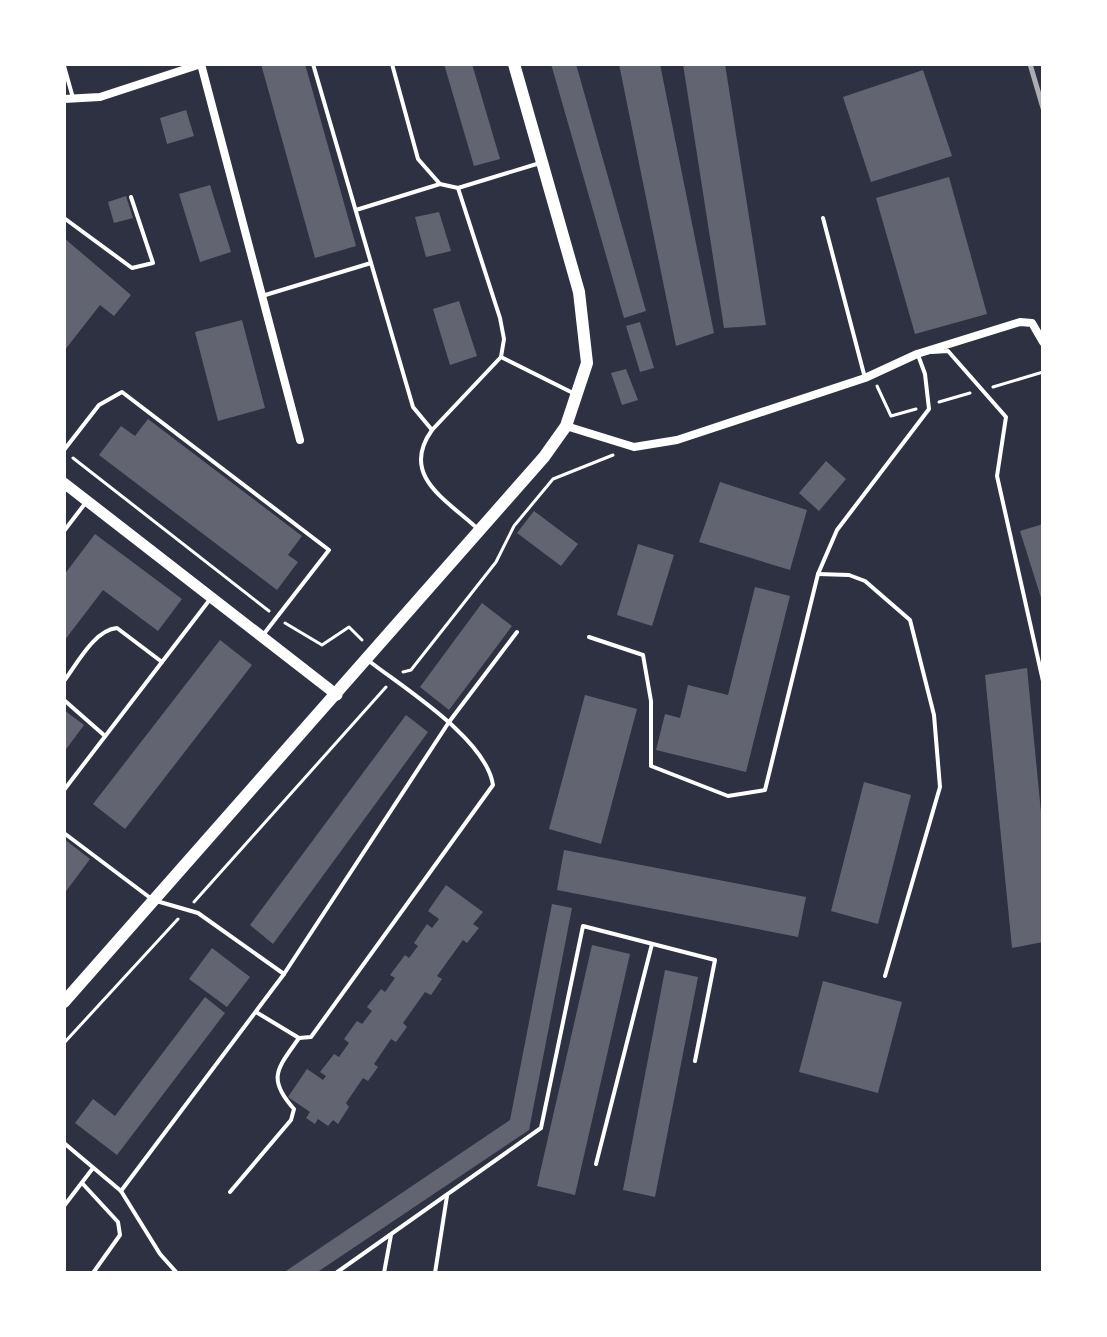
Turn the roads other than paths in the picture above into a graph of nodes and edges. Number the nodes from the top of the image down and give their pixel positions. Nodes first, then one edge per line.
1 (201, 64) edge
2 (313, 64) edge
3 (392, 64) edge
4 (514, 64) edge
5 (64, 66) edge
6 (68, 98) edge
7 (544, 162) junction
8 (440, 184) junction
9 (458, 188) junction
10 (131, 197) dead end
11 (356, 210) junction
12 (64, 218) edge
13 (823, 218) dead end
14 (371, 263) junction
15 (259, 297) junction
16 (1043, 342) edge
17 (917, 354) junction
18 (501, 357) junction
19 (865, 378) junction
20 (579, 396) junction
21 (566, 426) junction
22 (432, 430) junction
23 (300, 440) dead end
24 (64, 450) edge
25 (64, 483) edge
26 (87, 500) junction
27 (478, 529) junction
28 (64, 531) edge
29 (818, 574) junction
30 (213, 596) junction
31 (517, 632) dead end
32 (263, 635) junction
33 (589, 637) dead end
34 (370, 655) junction
35 (162, 662) junction
36 (64, 681) edge
37 (1043, 681) edge
38 (337, 695) junction
39 (64, 700) edge
40 (449, 722) junction
41 (105, 736) junction
42 (64, 790) edge
43 (64, 833) edge
44 (153, 900) junction
45 (652, 944) junction
46 (284, 974) junction
47 (885, 976) dead end
48 (64, 1002) edge
49 (256, 1012) junction
50 (299, 1038) junction
51 (695, 1061) dead end
52 (64, 1143) edge
53 (596, 1164) dead end
54 (93, 1168) junction
55 (82, 1183) junction
56 (121, 1191) junction
57 (230, 1192) dead end
58 (447, 1196) junction
59 (64, 1206) edge
60 (391, 1235) junction
61 (93, 1273) edge
62 (177, 1273) edge
63 (336, 1273) edge
64 (384, 1273) edge
65 (435, 1273) edge

1 - 6 street
1 - 15 street
2 - 11 lane
3 - 8 lane
4 - 7 main road
5 - 6 lane
7 - 9 lane
7 - 20 main road
8 - 9 lane
8 - 11 lane
9 - 18 lane
10 - 12 lane
11 - 14 lane
13 - 19 lane
14 - 15 lane
14 - 22 lane
15 - 23 street
16 - 17 street
17 - 19 street
17 - 29 lane
17 - 37 lane
18 - 20 lane
18 - 22 lane
19 - 21 street
20 - 21 main road
21 - 27 main road
22 - 27 lane
24 - 32 lane
25 - 26 street
26 - 28 lane
26 - 30 street
27 - 34 main road
29 - 33 lane
29 - 47 lane
30 - 32 street
30 - 35 lane
31 - 40 lane
32 - 38 street
34 - 38 main road
34 - 40 lane
35 - 36 lane
35 - 41 lane
38 - 44 main road
39 - 41 lane
40 - 46 lane
40 - 50 lane
41 - 42 lane
43 - 44 lane
44 - 46 lane
44 - 48 main road
45 - 51 lane
45 - 53 lane
45 - 58 lane
46 - 49 lane
49 - 50 lane
49 - 56 lane
50 - 57 lane
52 - 54 lane
54 - 55 lane
54 - 56 lane
55 - 59 lane
55 - 61 lane
56 - 62 lane
58 - 60 lane
58 - 65 lane
60 - 63 lane
60 - 64 lane

